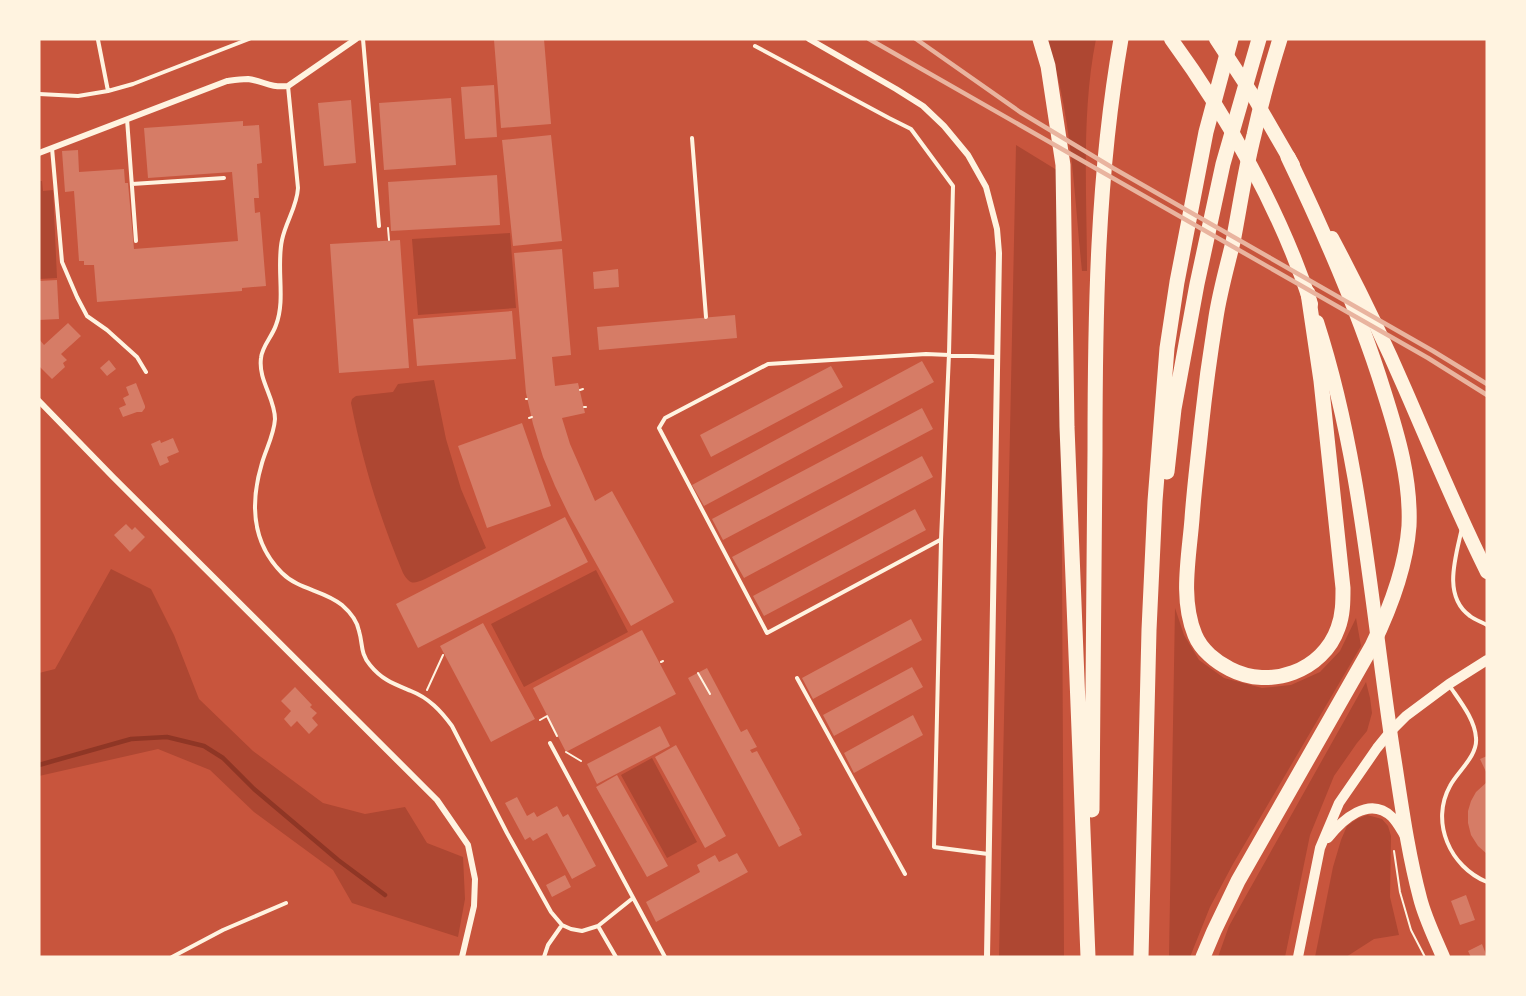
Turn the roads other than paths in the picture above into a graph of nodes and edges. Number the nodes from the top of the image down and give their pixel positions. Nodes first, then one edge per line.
1 (249, 39) edge
2 (356, 39) edge
3 (363, 39) edge
4 (809, 39) edge
5 (1040, 39) edge
6 (1122, 39) edge
7 (1171, 39) edge
8 (1216, 39) edge
9 (1231, 39) edge
10 (1259, 39) edge
11 (1280, 39) edge
12 (1291, 39) edge
13 (98, 40) edge
14 (755, 46) dead end
15 (288, 86) junction
16 (108, 91) junction
17 (39, 94) edge
18 (127, 119) junction
19 (1253, 136) junction
20 (693, 138) dead end
21 (52, 148) junction
22 (39, 153) edge
23 (1288, 157) junction
24 (224, 178) dead end
25 (132, 184) junction
26 (379, 226) dead end
27 (136, 241) dead end
28 (1308, 293) junction
29 (706, 317) dead end
30 (949, 354) junction
31 (996, 357) junction
32 (146, 372) dead end
33 (39, 401) edge
34 (1463, 524) junction
35 (941, 540) junction
36 (1487, 572) edge
37 (1487, 625) edge
38 (1149, 630) junction
39 (1487, 660) edge
40 (797, 678) dead end
41 (1449, 684) junction
42 (1390, 732) junction
43 (550, 743) dead end
44 (1407, 838) junction
45 (1320, 848) junction
46 (988, 854) junction
47 (905, 874) dead end
48 (1487, 882) edge
49 (633, 898) junction
50 (286, 903) dead end
51 (562, 925) junction
52 (598, 926) junction
53 (171, 957) edge
54 (462, 957) edge
55 (544, 957) edge
56 (616, 957) edge
57 (665, 957) edge
58 (987, 957) edge
59 (1090, 957) edge
60 (1141, 957) edge
61 (1203, 957) edge
62 (1298, 957) edge
63 (1443, 957) edge

1 - 16 lane
2 - 15 street
3 - 26 lane
4 - 31 street
5 - 59 highway
6 - 59 highway
7 - 28 main road
8 - 23 main road
9 - 38 highway
10 - 38 highway
11 - 19 highway
12 - 19 highway
13 - 16 lane
14 - 30 lane
15 - 18 street
15 - 51 lane
16 - 17 lane
18 - 21 street
18 - 25 lane
19 - 28 highway
20 - 29 lane
21 - 22 street
21 - 32 lane
23 - 34 main road
23 - 61 highway
24 - 25 lane
25 - 27 lane
28 - 42 main road
30 - 31 lane
30 - 35 lane
30 - 35 lane
31 - 46 street
33 - 54 street
34 - 36 main road
34 - 37 lane
35 - 46 lane
38 - 60 highway
39 - 41 street
40 - 47 lane
41 - 42 street
41 - 48 lane
42 - 44 main road
42 - 45 street
43 - 49 lane
44 - 45 street
44 - 63 main road
45 - 62 street
46 - 58 street
49 - 52 lane
49 - 57 lane
50 - 53 lane
51 - 52 lane
51 - 55 lane
52 - 56 lane

